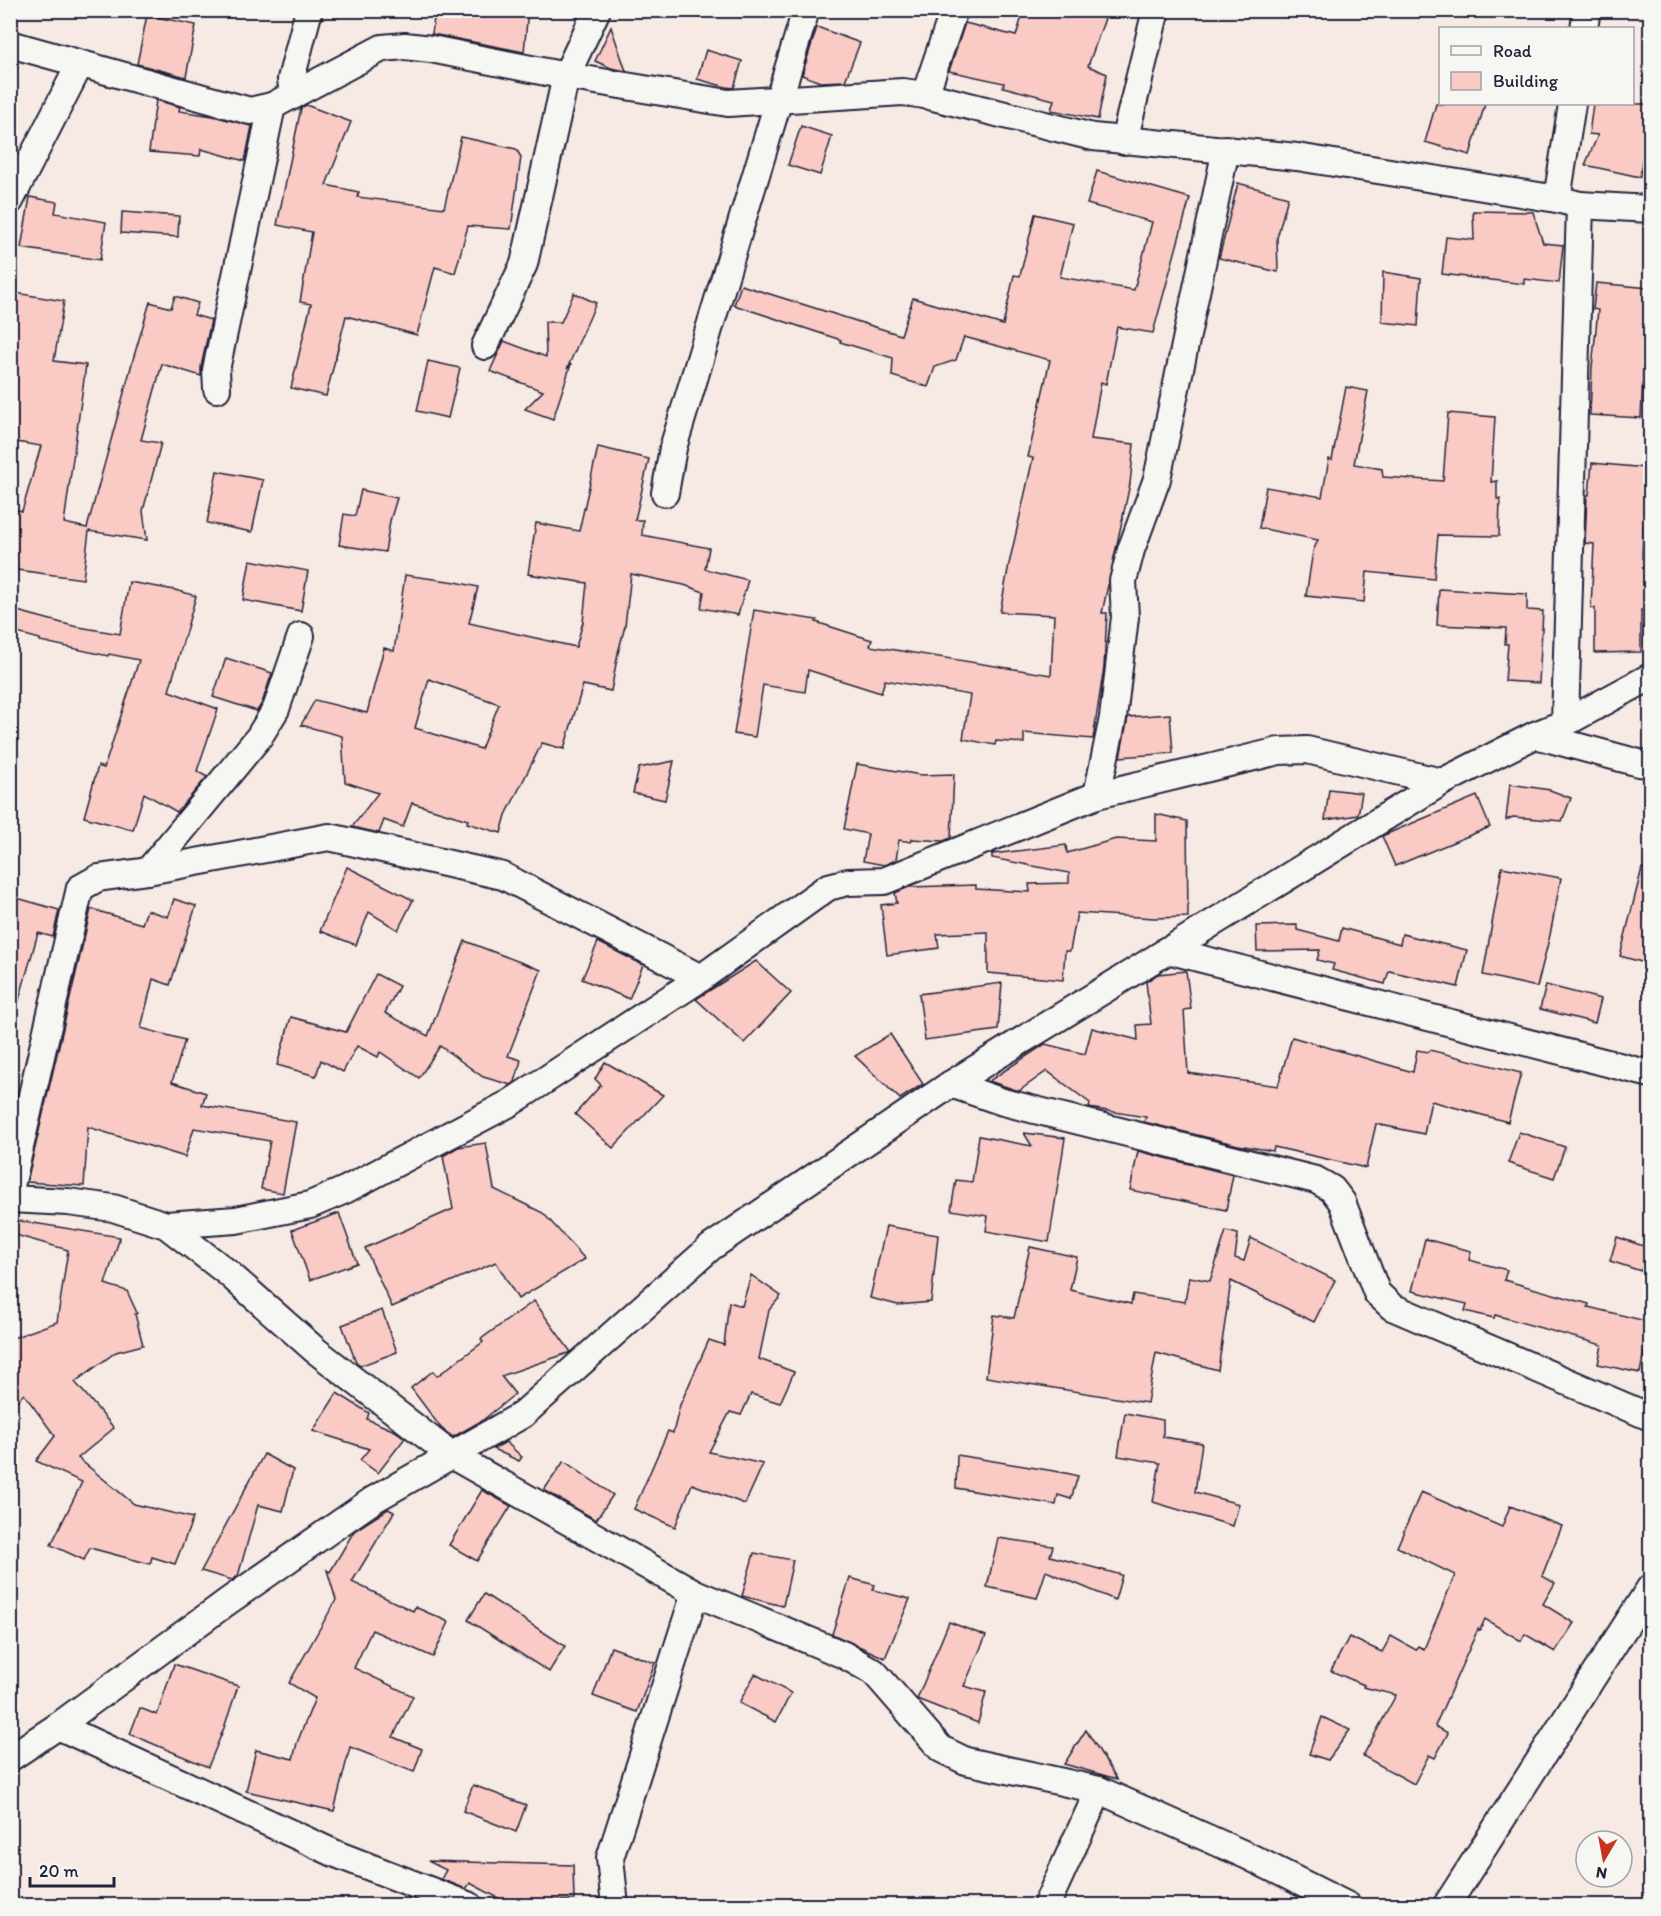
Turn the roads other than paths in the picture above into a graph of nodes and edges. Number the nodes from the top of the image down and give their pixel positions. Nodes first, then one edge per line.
1 (309, 10) edge
2 (597, 10) edge
3 (806, 10) edge
4 (954, 10) edge
5 (1156, 10) edge
6 (1587, 10) edge
7 (1584, 27) edge
8 (10, 44) edge
9 (80, 63) junction
10 (566, 76) junction
11 (925, 95) junction
12 (781, 100) junction
13 (282, 101) junction
14 (1572, 105) edge
15 (1125, 141) junction
16 (1226, 149) junction
17 (10, 201) edge
18 (1568, 202) junction
19 (1650, 209) edge
20 (485, 346) dead end
21 (217, 389) dead end
22 (665, 493) dead end
23 (301, 636) dead end
24 (1650, 677) edge
25 (1564, 723) junction
26 (1535, 735) junction
27 (1650, 764) edge
28 (1442, 782) junction
29 (1097, 795) junction
30 (148, 871) junction
31 (1167, 950) junction
32 (700, 978) junction
33 (1650, 1074) edge
34 (951, 1084) junction
35 (10, 1190) edge
36 (10, 1199) edge
37 (166, 1225) junction
38 (1650, 1417) edge
39 (451, 1455) junction
40 (695, 1593) junction
41 (1649, 1595) edge
42 (58, 1726) junction
43 (10, 1758) edge
44 (1099, 1790) junction
45 (470, 1905) edge
46 (615, 1905) edge
47 (1046, 1905) edge
48 (1348, 1905) edge
49 (1446, 1905) edge

1 - 13 street
2 - 10 street
3 - 12 street
4 - 11 street
5 - 15 street
6 - 7 street
8 - 9 street
9 - 13 street
9 - 17 street
10 - 12 street
10 - 13 street
10 - 20 street
11 - 12 street
11 - 15 street
12 - 22 street
13 - 21 street
14 - 18 street
15 - 16 street
16 - 18 street
16 - 29 street
18 - 19 street
18 - 25 street
23 - 30 street
24 - 25 street
25 - 26 street
26 - 27 street
26 - 28 street
28 - 29 street
28 - 31 street
29 - 32 street
30 - 32 street
30 - 35 street
31 - 33 street
31 - 34 street
32 - 37 street
34 - 38 street
34 - 39 street
36 - 37 street
37 - 39 street
39 - 40 street
39 - 42 street
40 - 44 street
40 - 46 street
41 - 49 street
42 - 43 street
42 - 45 street
44 - 47 street
44 - 48 street

